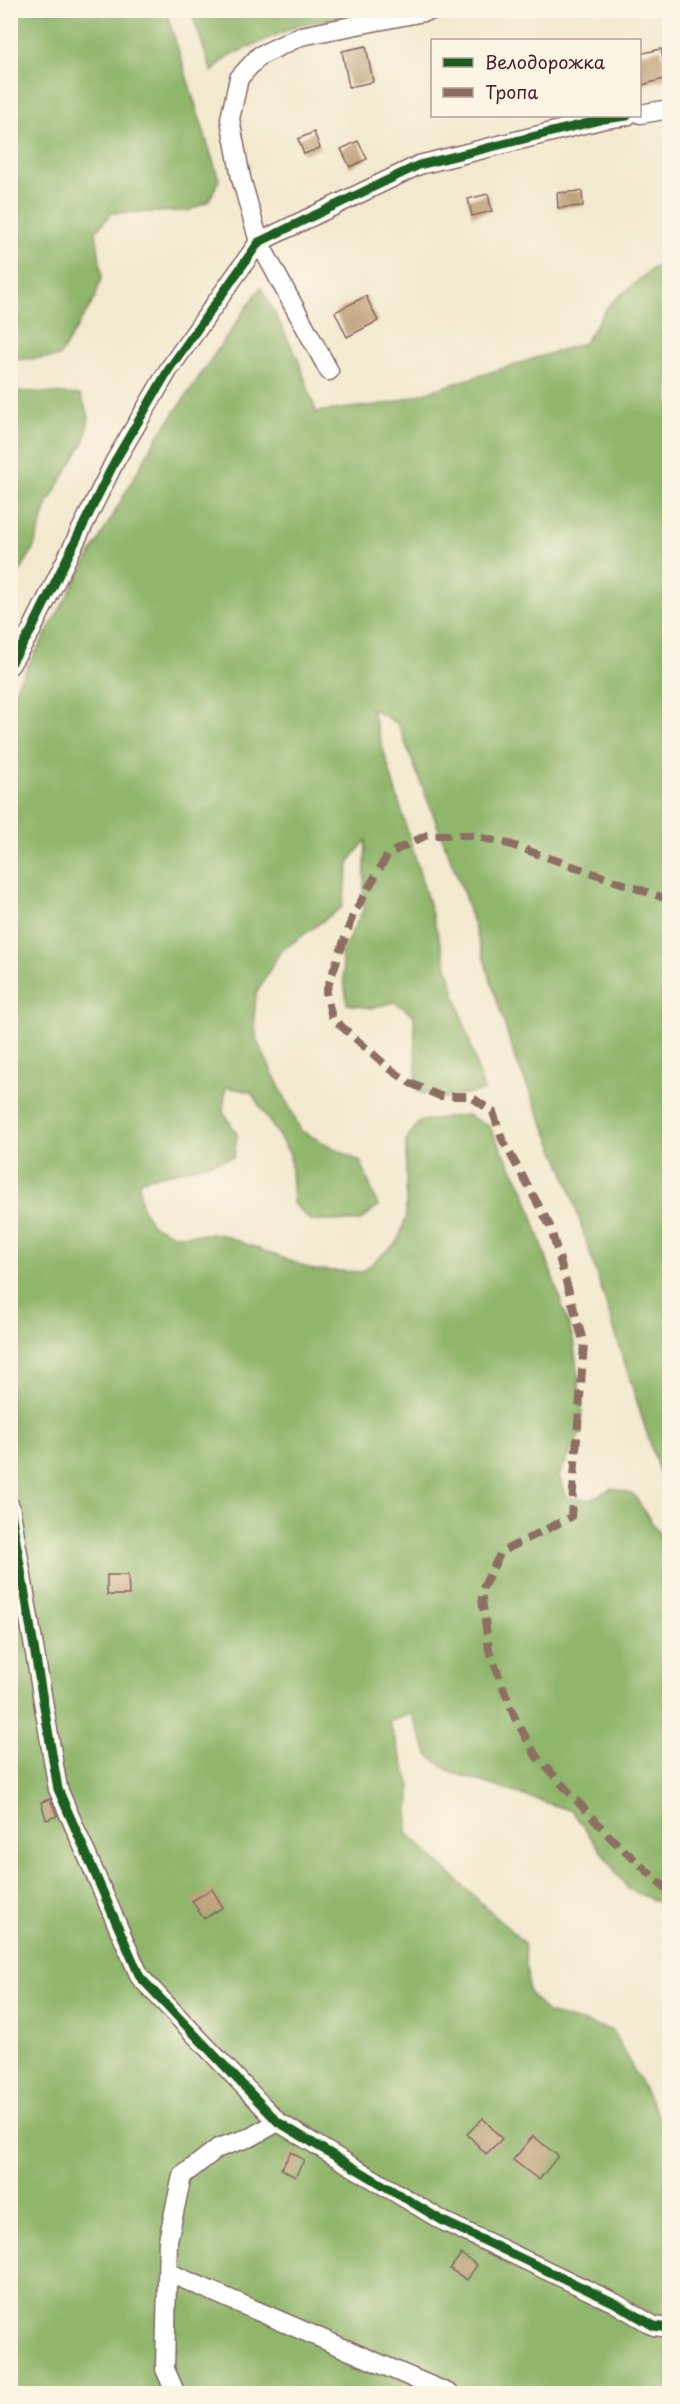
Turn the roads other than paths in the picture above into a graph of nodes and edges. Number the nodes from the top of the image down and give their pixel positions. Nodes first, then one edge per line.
1 (434, 10) edge
2 (669, 110) edge
3 (641, 114) edge
4 (619, 117) edge
5 (258, 242) junction
6 (329, 371) dead end
7 (10, 665) edge
8 (10, 1506) edge
9 (278, 2122) junction
10 (167, 2272) junction
11 (669, 2328) edge
12 (176, 2394) edge
13 (450, 2394) edge

1 - 5 street
2 - 3 street
4 - 5 street
5 - 6 street
5 - 7 street
8 - 9 street
9 - 10 street
9 - 11 street
10 - 12 street
10 - 13 street

